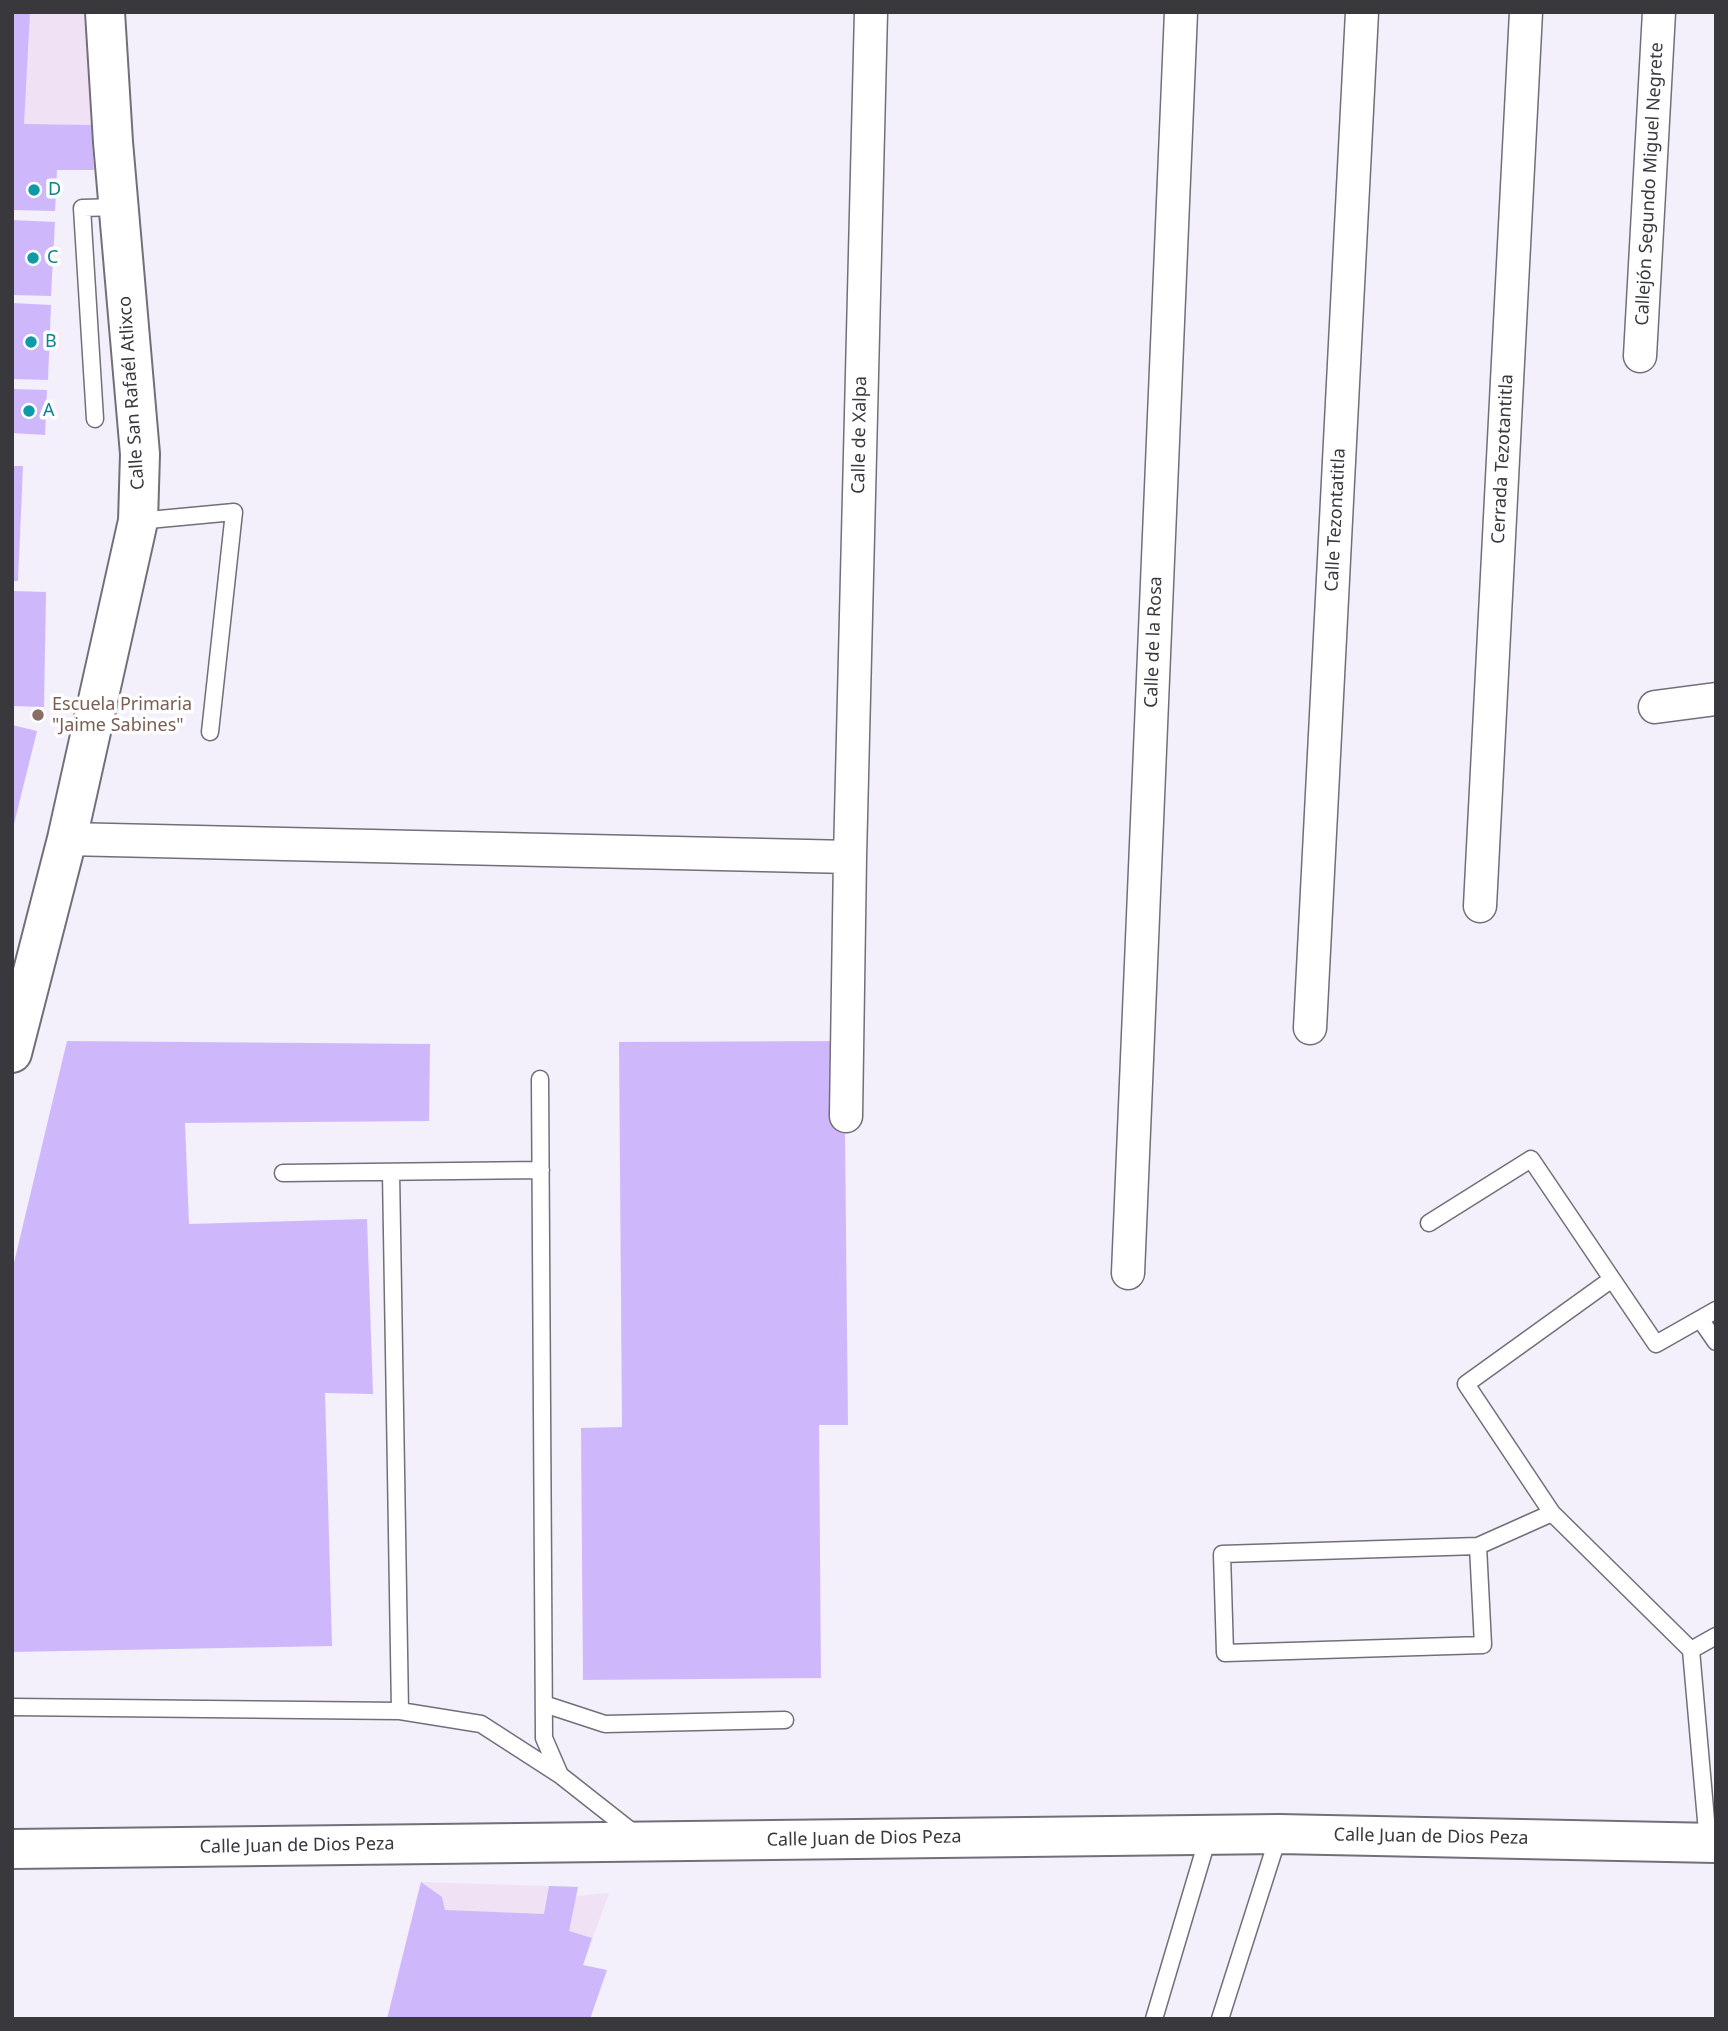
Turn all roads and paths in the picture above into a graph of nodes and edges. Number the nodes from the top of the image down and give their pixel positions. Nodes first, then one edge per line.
1 (105, 12) edge
2 (871, 12) edge
3 (1181, 12) edge
4 (1362, 12) edge
5 (1526, 12) edge
6 (1659, 12) edge
7 (119, 207) junction
8 (1640, 356) dead end
9 (95, 419) dead end
10 (138, 521) junction
11 (1716, 699) edge
12 (1655, 706) dead end
13 (210, 732) dead end
14 (66, 839) junction
15 (850, 857) junction
16 (1480, 906) dead end
17 (1310, 1028) dead end
18 (15, 1035) edge
19 (540, 1079) dead end
20 (846, 1116) dead end
21 (541, 1170) junction
22 (391, 1172) junction
23 (283, 1173) dead end
24 (1429, 1223) dead end
25 (1128, 1273) dead end
26 (1612, 1279) junction
27 (1716, 1310) edge
28 (1700, 1319) junction
29 (1716, 1342) edge
30 (1552, 1513) junction
31 (1478, 1546) junction
32 (1716, 1636) edge
33 (1691, 1650) junction
34 (544, 1704) junction
35 (12, 1707) edge
36 (400, 1711) junction
37 (785, 1720) dead end
38 (560, 1776) junction
39 (1279, 1834) junction
40 (1209, 1835) junction
41 (646, 1842) junction
42 (1712, 1843) edge
43 (12, 1849) edge
44 (1154, 2019) edge
45 (1220, 2019) edge

1 - 7 street, Calle San Rafaél Atlixco
2 - 15 street, Calle de Xalpa
3 - 25 street, Calle de la Rosa
4 - 17 street, Calle Tezontatitla
5 - 16 street, Cerrada Tezotantitla
6 - 8 street, Callejón Segundo Miguel Negrete
7 - 9 lane
7 - 10 street, Calle San Rafaél Atlixco
10 - 13 lane
10 - 14 street, Calle San Rafaél Atlixco
11 - 12 street
14 - 15 street
14 - 18 street, Calle San Rafaél Atlixco
15 - 20 street, Calle de Xalpa
19 - 21 lane
21 - 22 lane
21 - 34 lane
22 - 23 lane
22 - 36 lane
24 - 26 lane
26 - 28 lane
26 - 30 lane
27 - 28 lane
28 - 29 lane
30 - 31 lane
30 - 33 lane
31 - 31 lane
32 - 33 lane
33 - 42 lane
34 - 37 lane
34 - 38 lane
35 - 36 lane
36 - 38 lane
38 - 41 lane
39 - 40 street, Calle Juan de Dios Peza
39 - 42 street, Calle Juan de Dios Peza
39 - 45 lane
40 - 41 street, Calle Juan de Dios Peza
40 - 44 lane
41 - 43 street, Calle Juan de Dios Peza

